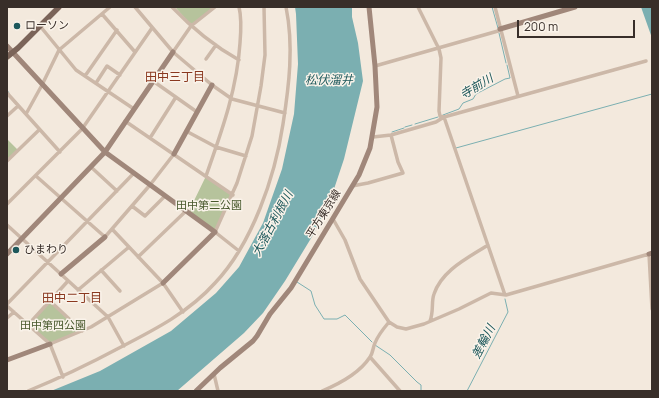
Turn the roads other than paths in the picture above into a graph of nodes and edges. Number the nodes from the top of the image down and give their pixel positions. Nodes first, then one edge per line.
1 (59, 7) edge
2 (110, 7) edge
3 (135, 7) edge
4 (172, 7) edge
5 (215, 7) edge
6 (239, 7) edge
7 (264, 7) edge
8 (286, 7) edge
9 (369, 7) edge
10 (418, 7) edge
11 (495, 7) edge
12 (575, 7) edge
13 (102, 14) junction
14 (40, 26) junction
15 (190, 26) junction
16 (152, 28) junction
17 (500, 29) junction
18 (117, 30) junction
19 (216, 45) junction
20 (7, 46) edge
21 (439, 49) junction
22 (59, 50) junction
23 (13, 52) junction
24 (135, 52) junction
25 (173, 52) junction
26 (7, 57) edge
27 (206, 58) dead end
28 (239, 60) junction
29 (646, 61) dead end
30 (375, 66) junction
31 (120, 75) junction
32 (85, 76) junction
33 (153, 81) junction
34 (96, 83) junction
35 (42, 85) junction
36 (212, 85) junction
37 (108, 91) junction
38 (7, 93) edge
39 (518, 96) junction
40 (176, 97) junction
41 (232, 99) junction
42 (18, 106) junction
43 (257, 106) junction
44 (134, 109) junction
45 (197, 112) junction
46 (285, 113) junction
47 (26, 114) junction
48 (7, 116) edge
49 (444, 117) junction
50 (125, 121) junction
51 (82, 128) junction
52 (39, 130) junction
53 (186, 131) junction
54 (391, 135) junction
55 (373, 137) junction
56 (150, 138) junction
57 (216, 147) junction
58 (60, 152) junction
59 (105, 152) junction
60 (174, 154) junction
61 (246, 156) junction
62 (7, 160) edge
63 (91, 167) junction
64 (134, 174) junction
65 (36, 176) junction
66 (206, 176) junction
67 (150, 185) junction
68 (352, 186) junction
69 (117, 192) junction
70 (233, 195) junction
71 (166, 196) junction
72 (61, 199) junction
73 (7, 204) edge
74 (132, 206) junction
75 (186, 211) junction
76 (334, 219) junction
77 (87, 222) junction
78 (7, 225) edge
79 (112, 229) junction
80 (215, 232) junction
81 (105, 237) junction
82 (21, 238) junction
83 (488, 245) junction
84 (129, 247) junction
85 (239, 251) junction
86 (651, 253) edge
87 (7, 254) edge
88 (138, 256) junction
89 (48, 262) junction
90 (101, 270) junction
91 (61, 274) junction
92 (68, 281) junction
93 (164, 283) junction
94 (78, 290) junction
95 (120, 292) dead end
96 (505, 295) junction
97 (50, 301) junction
98 (7, 305) edge
99 (652, 309) edge
100 (14, 312) junction
101 (183, 312) junction
102 (108, 317) junction
103 (7, 318) edge
104 (430, 321) junction
105 (389, 322) junction
106 (28, 325) junction
107 (82, 331) junction
108 (50, 344) junction
109 (124, 346) junction
110 (370, 357) junction
111 (7, 360) edge
112 (214, 374) junction
113 (63, 377) junction
114 (28, 391) edge
115 (196, 391) edge
116 (218, 391) edge
117 (322, 391) edge
118 (400, 391) edge

1 - 14 main road
2 - 13 street
3 - 16 street
4 - 15 street
5 - 15 street
6 - 28 street
7 - 43 street
8 - 46 street
9 - 30 street, 平方東京線
10 - 21 street
11 - 17 street
12 - 17 street
13 - 18 street
13 - 22 street
14 - 22 street
14 - 23 main road
15 - 19 street
15 - 25 street
16 - 24 street
16 - 25 street
17 - 21 street
17 - 39 street
18 - 24 street
18 - 32 street
19 - 27 street
19 - 28 street
20 - 23 street
21 - 30 street
21 - 49 street
22 - 32 street
22 - 35 street
23 - 26 main road
23 - 35 street
24 - 31 street
25 - 33 street
25 - 36 street
28 - 41 street
29 - 39 street
30 - 55 street, 平方東京線
31 - 34 street
31 - 37 street
32 - 34 street
33 - 40 street
33 - 44 street
34 - 37 street
35 - 47 street
35 - 51 street
36 - 41 street
36 - 45 street
37 - 44 street
37 - 51 street
38 - 42 street
39 - 49 street
40 - 45 street
40 - 56 street
41 - 43 street
41 - 57 street
42 - 47 street
42 - 48 street
43 - 46 street
43 - 61 street
44 - 50 street
45 - 53 street
46 - 85 street
47 - 52 street
49 - 54 street
49 - 83 street
50 - 56 street
50 - 59 street
51 - 58 street
51 - 59 street
52 - 58 street
52 - 62 street
53 - 57 street
53 - 60 street
54 - 55 street
54 - 68 street
55 - 68 street, 平方東京線
56 - 60 street
57 - 61 street
57 - 66 street
58 - 65 street
59 - 63 street
59 - 64 street
60 - 66 street
60 - 67 street
61 - 70 street
63 - 69 street
63 - 72 street
64 - 67 street
64 - 69 street
65 - 72 street
65 - 73 street
66 - 70 street
67 - 71 street
67 - 74 street
68 - 76 street, 平方東京線
69 - 77 street
70 - 80 street
71 - 74 street
71 - 75 street
72 - 77 street
72 - 82 street
74 - 79 street
75 - 80 street
75 - 88 street
76 - 105 street
76 - 112 street, 平方東京線
77 - 81 street
77 - 89 street
78 - 82 street
79 - 81 street
79 - 84 street
80 - 85 street
80 - 93 street
81 - 91 street
82 - 87 street
82 - 89 street
83 - 96 street
83 - 104 street
84 - 88 street
84 - 90 street
85 - 101 street
86 - 96 street
86 - 99 street
88 - 93 street
89 - 91 street
89 - 98 street
90 - 94 street
90 - 95 street
91 - 92 street
92 - 94 street
92 - 97 street
93 - 101 street
93 - 102 street
94 - 102 street
96 - 104 street
97 - 106 street
97 - 107 street
98 - 100 street
100 - 103 street
100 - 106 street
101 - 109 street
102 - 107 street
102 - 109 street
104 - 105 street
105 - 110 street
106 - 108 street
107 - 108 street
108 - 111 street
108 - 113 street
109 - 113 street
110 - 117 street
110 - 118 street
112 - 115 street, 平方東京線
112 - 116 street
113 - 114 street

